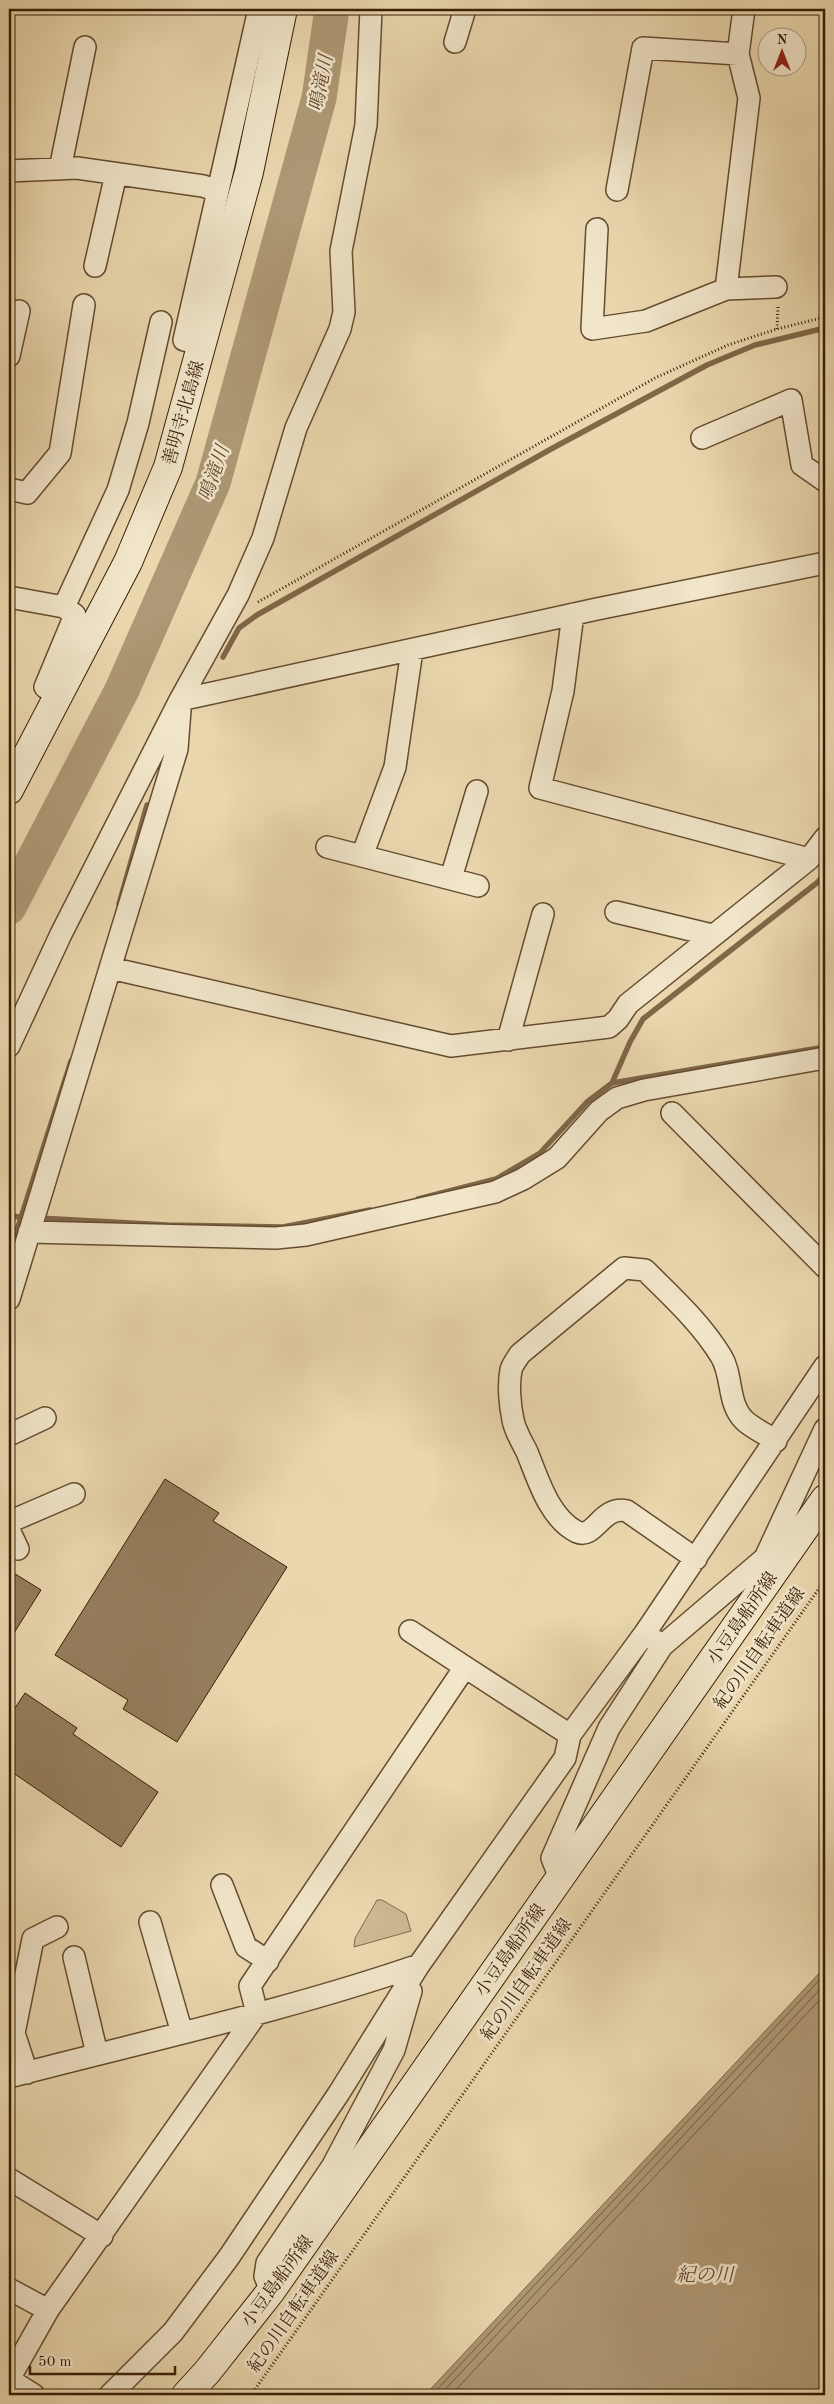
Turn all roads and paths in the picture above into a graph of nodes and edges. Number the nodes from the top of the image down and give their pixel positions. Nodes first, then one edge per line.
1 (259, 9) edge
2 (283, 9) edge
3 (371, 9) edge
4 (465, 9) edge
5 (744, 9) edge
6 (455, 42) dead end
7 (85, 47) dead end
8 (738, 54) junction
9 (60, 169) junction
10 (9, 171) edge
11 (116, 174) junction
12 (617, 190) dead end
13 (218, 191) junction
14 (597, 229) dead end
15 (95, 266) dead end
16 (776, 287) dead end
17 (726, 289) junction
18 (84, 305) dead end
19 (19, 312) dead end
20 (825, 317) edge
21 (161, 322) dead end
22 (202, 345) junction
23 (9, 356) edge
24 (702, 438) dead end
25 (825, 481) edge
26 (9, 489) edge
27 (825, 563) edge
28 (10, 601) edge
29 (64, 607) junction
30 (227, 614) junction
31 (573, 614) junction
32 (412, 650) junction
33 (58, 695) junction
34 (180, 700) junction
35 (9, 790) edge
36 (477, 791) dead end
37 (825, 838) edge
38 (327, 847) dead end
39 (362, 856) junction
40 (809, 858) junction
41 (450, 878) junction
42 (478, 886) dead end
43 (616, 912) dead end
44 (543, 914) dead end
45 (712, 935) junction
46 (110, 968) junction
47 (508, 1040) junction
48 (9, 1046) edge
49 (825, 1058) edge
50 (672, 1113) dead end
51 (32, 1223) junction
52 (825, 1267) edge
53 (9, 1299) edge
54 (825, 1366) edge
55 (45, 1418) dead end
56 (825, 1429) edge
57 (9, 1435) edge
58 (776, 1441) junction
59 (74, 1494) dead end
60 (825, 1498) edge
61 (9, 1522) edge
62 (9, 1530) edge
63 (18, 1549) dead end
64 (696, 1559) junction
65 (771, 1563) junction
66 (825, 1580) edge
67 (410, 1631) dead end
68 (653, 1639) junction
69 (465, 1667) junction
70 (570, 1735) junction
71 (560, 1878) junction
72 (222, 1885) dead end
73 (150, 1922) dead end
74 (57, 1928) dead end
75 (74, 1957) dead end
76 (268, 1961) junction
77 (419, 1965) junction
78 (13, 2005) edge
79 (257, 2013) junction
80 (182, 2032) junction
81 (97, 2054) junction
82 (18, 2075) edge
83 (9, 2179) edge
84 (102, 2236) junction
85 (9, 2289) edge
86 (271, 2291) junction
87 (48, 2310) junction
88 (9, 2379) edge
89 (34, 2395) edge
90 (110, 2395) edge
91 (186, 2395) edge
92 (251, 2395) edge

1 - 13 street
2 - 22 main road, 善明寺北島線
3 - 30 street
4 - 6 street
5 - 8 street
7 - 9 street
8 - 12 street
8 - 17 street
9 - 10 street
9 - 11 street
11 - 13 street
11 - 15 street
13 - 22 street
14 - 17 street
16 - 17 street
18 - 26 street
19 - 23 street
20 - 30 path
21 - 29 street
22 - 33 main road, 善明寺北島線
24 - 25 street
27 - 31 street
28 - 29 street
29 - 33 street
30 - 34 street
31 - 32 street
31 - 40 street
32 - 34 street
32 - 39 street
33 - 35 main road, 善明寺北島線
34 - 46 street
34 - 48 street
36 - 41 street
37 - 40 street
38 - 39 street
39 - 41 street
40 - 45 street
41 - 42 street
43 - 45 street
44 - 47 street
45 - 47 street
46 - 47 street
46 - 51 street
49 - 51 street
50 - 52 street
51 - 53 street
54 - 58 street
55 - 57 street
56 - 65 street
58 - 64 street
58 - 64 street
59 - 61 street
60 - 65 main road, 小豆島船所線
62 - 63 street
64 - 68 street
65 - 68 street
65 - 71 main road, 小豆島船所線
66 - 92 path, 紀の川自転車道線
67 - 69 street
68 - 70 street
68 - 71 street
69 - 70 street
69 - 76 street
70 - 77 street
71 - 86 main road, 小豆島船所線
72 - 76 street
73 - 80 street
74 - 78 street
75 - 81 street
76 - 79 street
77 - 79 street
77 - 86 street
77 - 90 street
78 - 82 street
79 - 80 street
79 - 84 street
80 - 81 street
81 - 82 street
83 - 84 street
84 - 87 street
85 - 87 street
86 - 91 main road, 小豆島船所線
87 - 88 street
88 - 89 street

